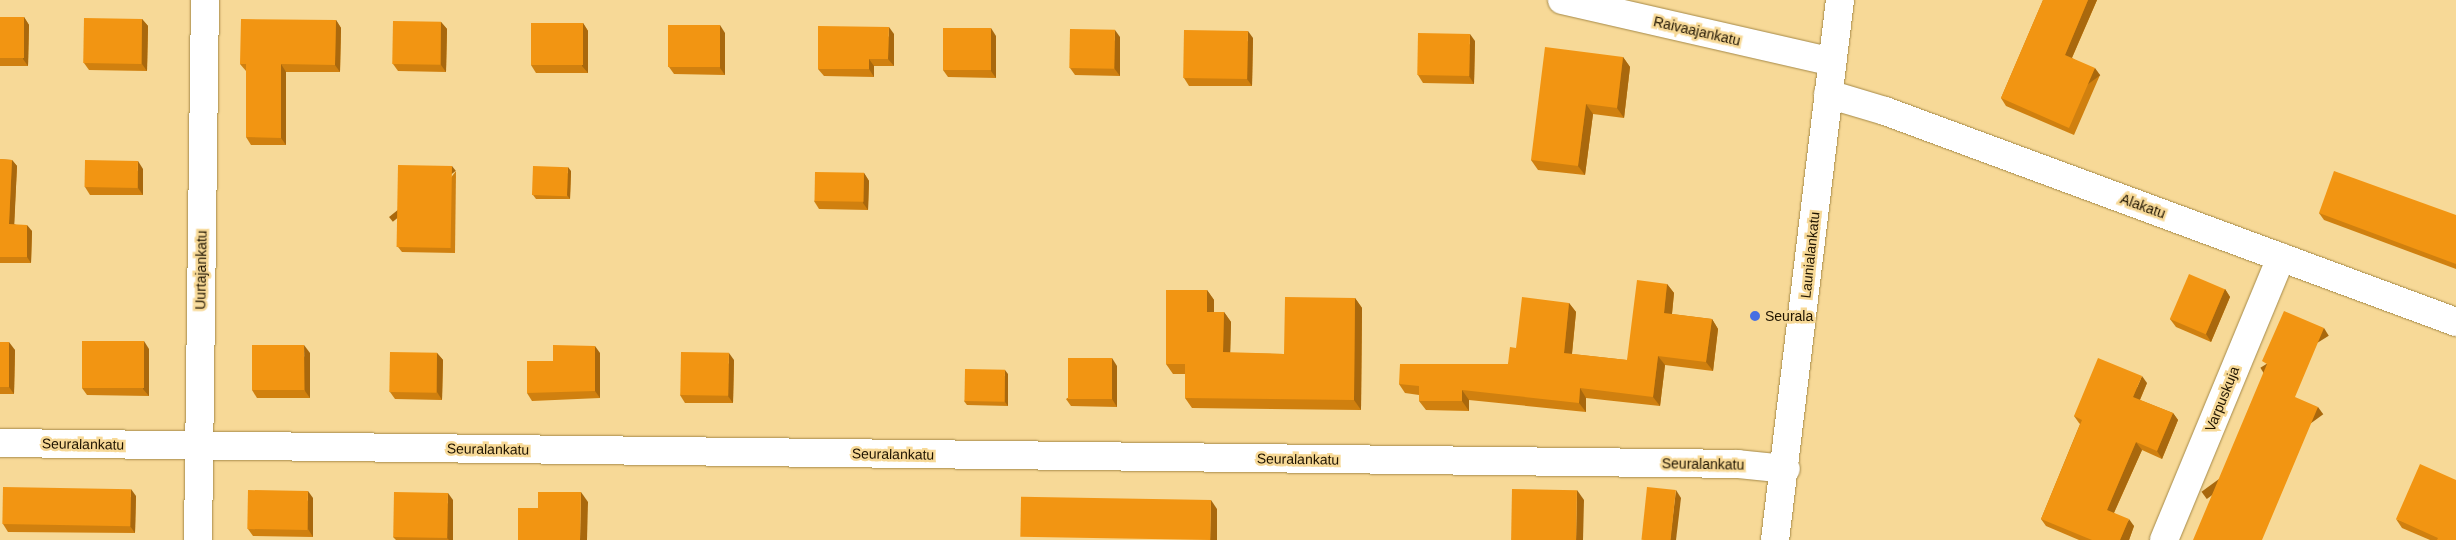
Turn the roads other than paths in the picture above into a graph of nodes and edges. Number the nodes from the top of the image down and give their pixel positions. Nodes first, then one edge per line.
1 (205, 0) edge
2 (1562, 0) edge
3 (1840, 0) edge
4 (1832, 62) junction
5 (1828, 94) junction
6 (2281, 257) junction
7 (2456, 322) edge
8 (0, 443) edge
9 (199, 445) junction
10 (1786, 469) junction
11 (198, 540) edge
12 (1775, 540) edge
13 (2164, 540) edge

1 - 9 street, Uurtajankatu
2 - 4 street, Raivaajankatu
3 - 4 street, Launialankatu
4 - 5 street, Launialankatu
5 - 6 street, Alakatu
5 - 10 street, Launialankatu
6 - 7 street, Alakatu
6 - 13 street, Varpuskuja
8 - 9 street, Seuralankatu
9 - 10 street, Seuralankatu
9 - 11 street, Uurtajankatu
10 - 12 street, Launialankatu

